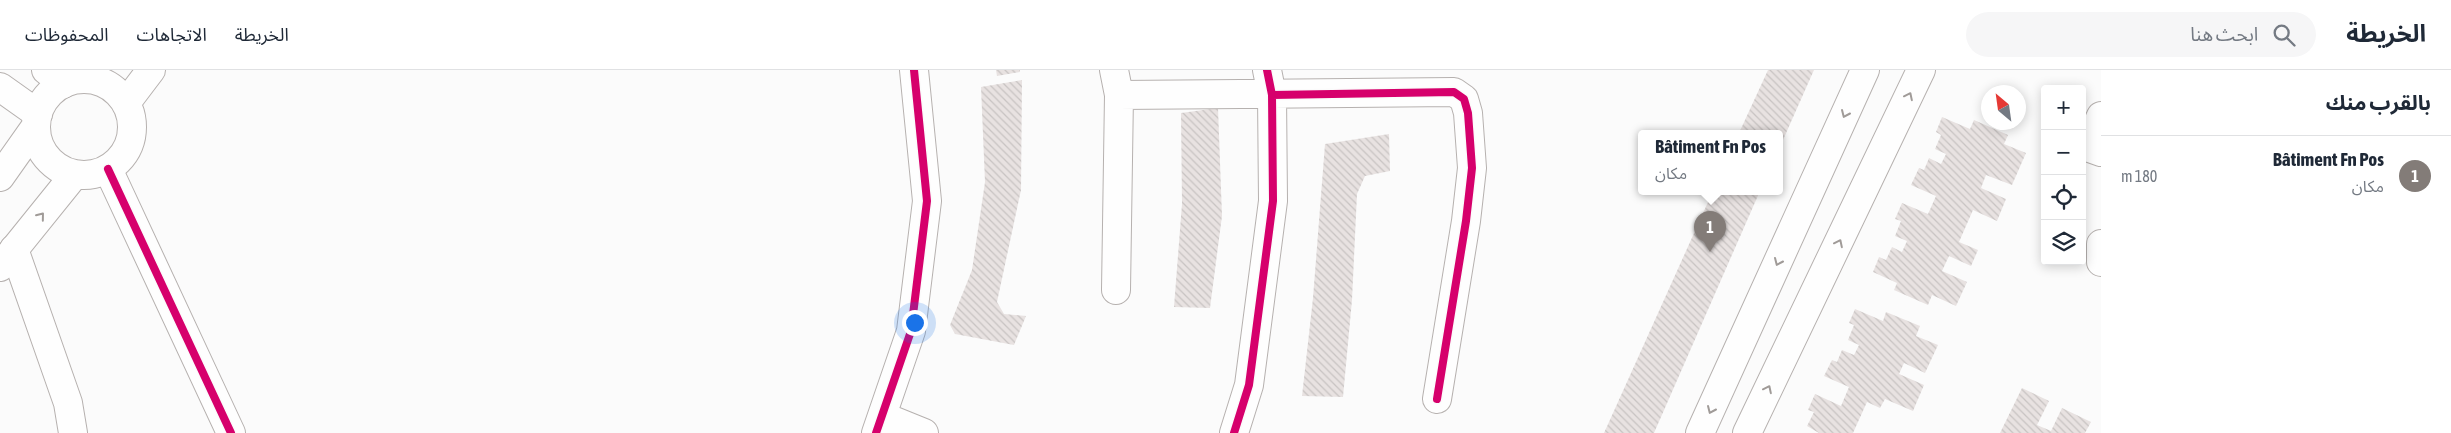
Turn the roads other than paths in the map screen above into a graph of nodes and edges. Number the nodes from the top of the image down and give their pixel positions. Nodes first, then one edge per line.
1 (151, 70) edge
2 (914, 70) edge
3 (1865, 70) edge
4 (1921, 70) edge
5 (67, 76) edge
6 (1116, 82) edge
7 (1270, 82) edge
8 (0, 87) edge
9 (126, 103) junction
10 (2101, 116) edge
11 (37, 120) junction
12 (2101, 152) edge
13 (108, 169) junction
14 (75, 174) junction
15 (0, 177) edge
16 (2101, 244) edge
17 (7, 258) edge
18 (2101, 262) edge
19 (1116, 290) dead end
20 (1437, 399) dead end
21 (879, 425) edge
22 (73, 433) edge
23 (232, 433) edge
24 (924, 433) edge
25 (1234, 433) edge
26 (1700, 433) edge
27 (1747, 433) edge

1 - 9 street
2 - 21 street
3 -> 26 street
27 -> 4 street
5 - 9 street
5 - 11 street
6 - 7 street
6 - 19 street
7 - 20 street
7 - 25 street
8 - 11 street
9 - 13 street
10 - 12 street
11 - 14 street
11 - 15 street
13 - 14 street
13 - 23 street
17 -> 14 street
16 - 18 street
17 - 22 street
21 - 24 street

